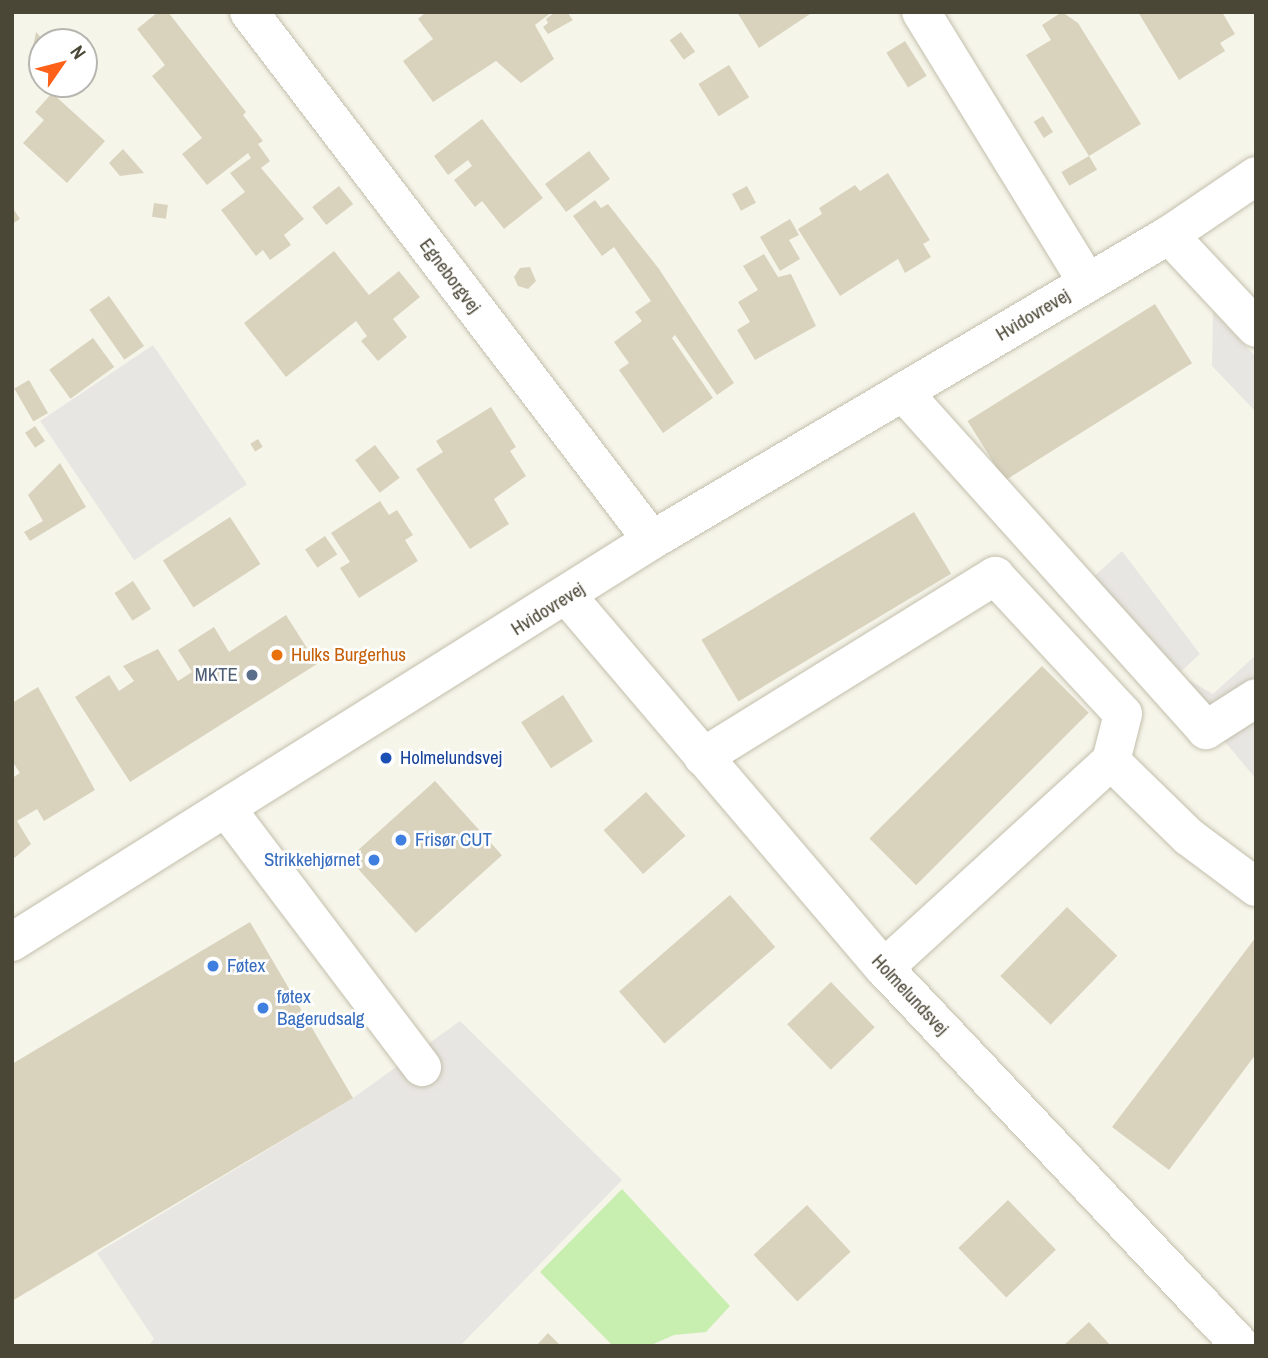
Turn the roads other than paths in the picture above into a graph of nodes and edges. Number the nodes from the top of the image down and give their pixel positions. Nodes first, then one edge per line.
1 (249, 12) edge
2 (921, 12) edge
3 (1256, 176) edge
4 (1256, 201) edge
5 (1169, 235) junction
6 (1088, 283) junction
7 (1256, 328) edge
8 (903, 392) junction
9 (652, 540) junction
10 (568, 597) junction
11 (1256, 698) edge
12 (703, 757) junction
13 (1111, 761) junction
14 (226, 808) junction
15 (1256, 887) edge
16 (12, 942) edge
17 (884, 968) junction
18 (422, 1067) dead end
19 (1241, 1346) edge

1 - 9 street, Egneborgvej
2 - 6 street, Hvidovrevej
3 - 5 street, Hvidovrevej
4 - 5 street, Hvidovrevej
5 - 6 street, Hvidovrevej
5 - 7 street
6 - 8 street, Hvidovrevej
8 - 9 street, Hvidovrevej
8 - 11 street
9 - 10 street, Hvidovrevej
10 - 12 street, Holmelundsvej
10 - 14 street, Hvidovrevej
12 - 13 street
12 - 17 street, Holmelundsvej
13 - 15 street
13 - 17 street
14 - 16 street, Hvidovrevej
14 - 18 street
17 - 19 street, Holmelundsvej

